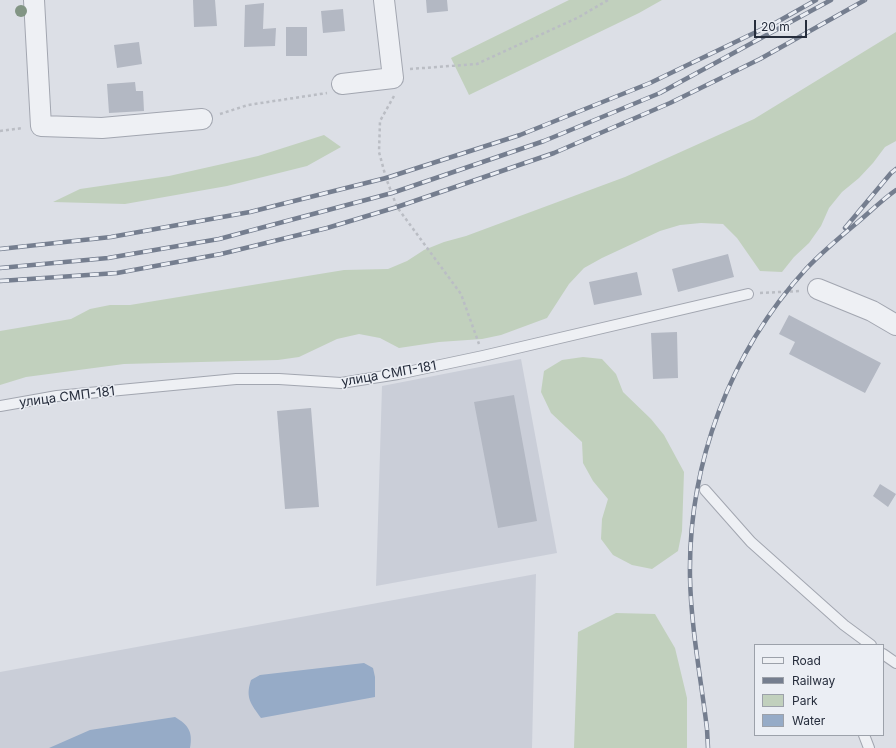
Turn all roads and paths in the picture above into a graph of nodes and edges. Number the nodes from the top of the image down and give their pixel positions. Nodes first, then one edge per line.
1 (34, 0) edge
2 (384, 0) edge
3 (608, 0) edge
4 (392, 74) junction
5 (342, 84) joint
6 (202, 119) joint
7 (41, 126) junction
8 (0, 131) edge
9 (818, 289) joint
10 (748, 294) joint
11 (896, 325) edge
12 (483, 356) junction
13 (0, 406) edge
14 (705, 490) dead end
15 (866, 643) edge
16 (884, 655) edge
17 (896, 663) edge
18 (864, 736) edge
19 (869, 748) edge

1 - 7 street
2 - 4 street
3 - 4 path
4 - 5 street
4 - 12 path
5 - 6 path
6 - 7 street
7 - 8 path
9 - 10 path
9 - 11 street
10 - 12 lane, улица СМП-181
12 - 13 lane, улица СМП-181
14 - 15 lane
16 - 17 lane
18 - 19 lane

